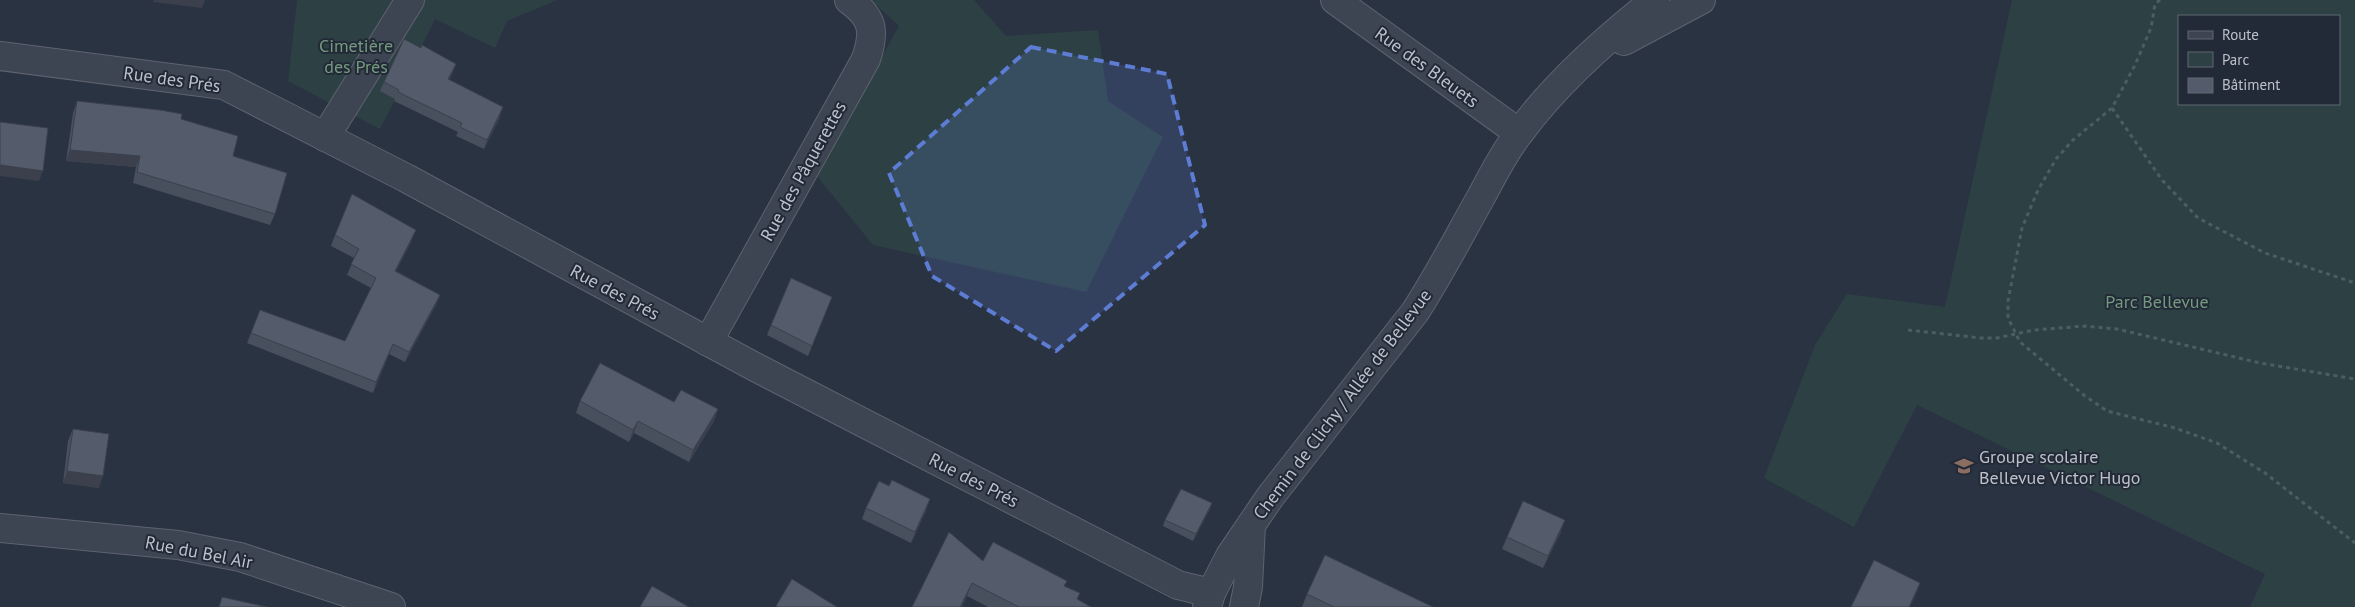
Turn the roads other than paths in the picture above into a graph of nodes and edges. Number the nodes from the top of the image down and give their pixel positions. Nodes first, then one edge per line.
1 (410, 0) edge
2 (849, 0) edge
3 (1335, 0) edge
4 (1655, 0) edge
5 (1701, 0) edge
6 (0, 56) edge
7 (1574, 72) junction
8 (1519, 133) junction
9 (325, 137) junction
10 (708, 342) junction
11 (1251, 525) junction
12 (0, 528) edge
13 (1209, 600) edge
14 (391, 607) edge
15 (1244, 607) edge

1 - 9 street
2 - 10 street, Rue des Pâquerettes
3 - 8 street, Rue des Bleuets
4 - 7 street, Chemin de Clichy / Allée de Bellevue
5 - 7 street
6 - 9 street, Rue des Prés
7 - 8 street, Chemin de Clichy / Allée de Bellevue
8 - 11 street, Chemin de Clichy / Allée de Bellevue
9 - 10 street, Rue des Prés
10 - 13 street, Rue des Prés
11 - 13 street, Chemin de Clichy / Allée de Bellevue
11 - 15 street
12 - 14 street, Rue du Bel Air

